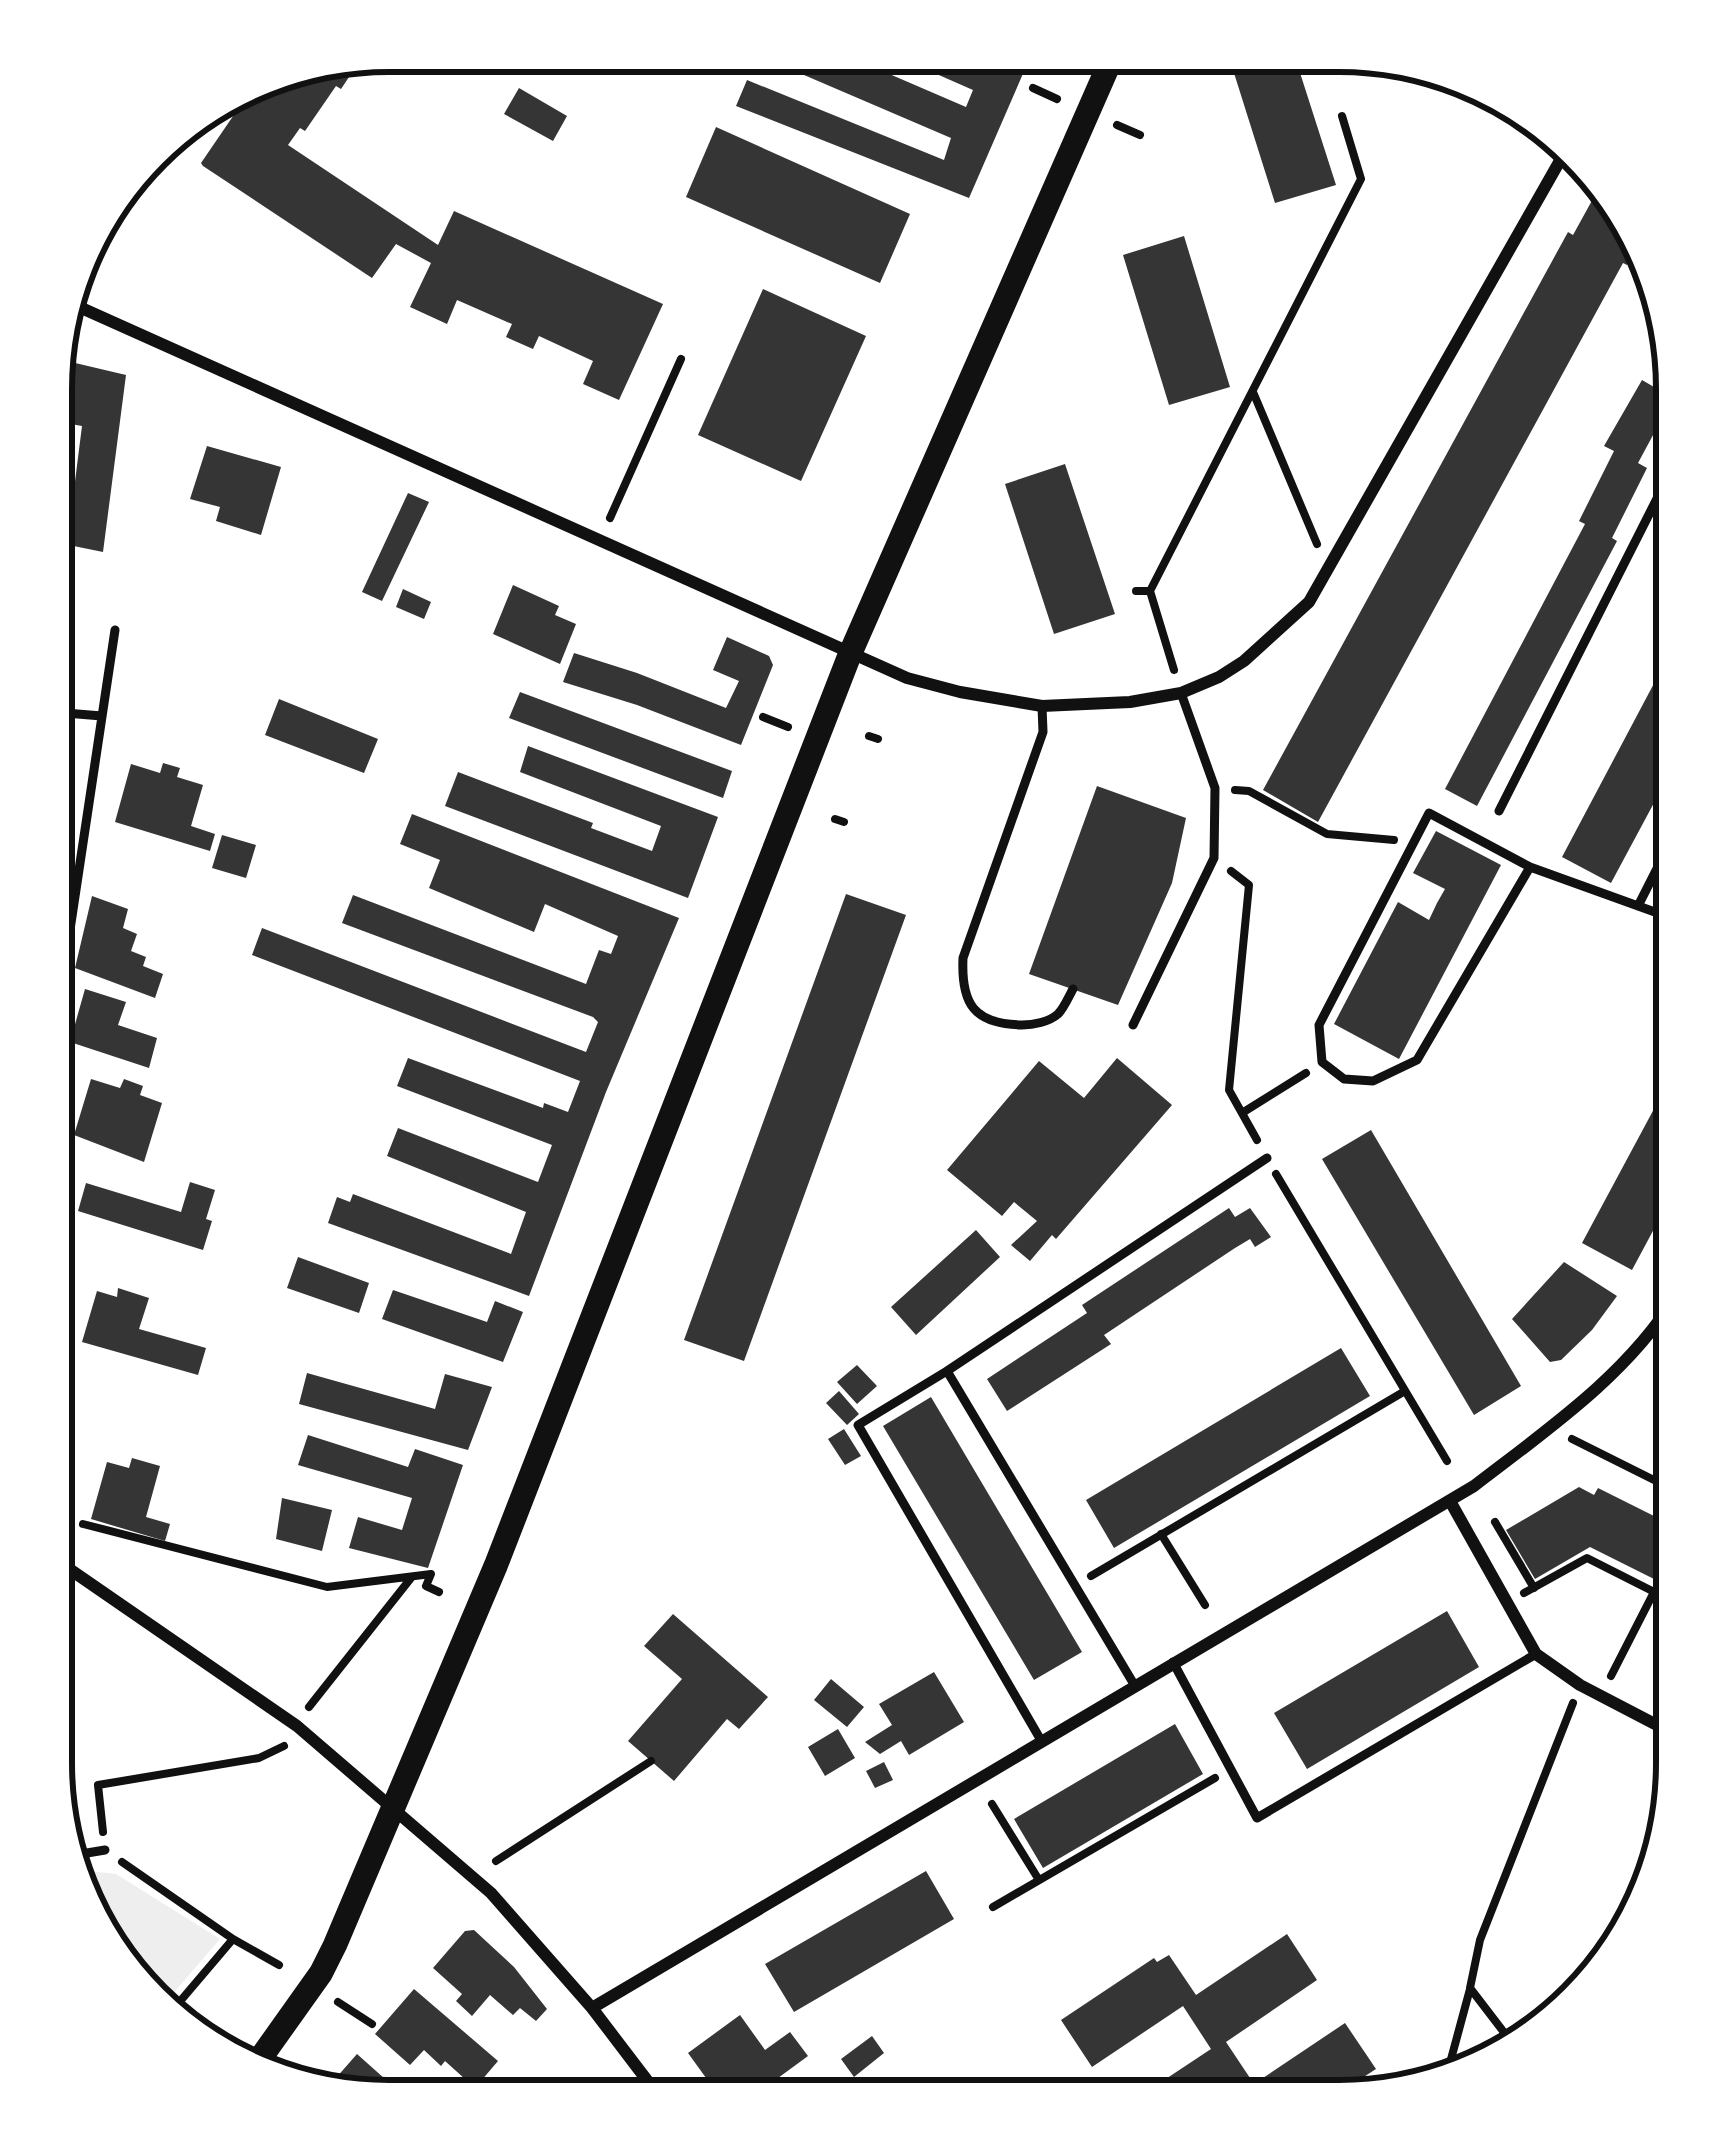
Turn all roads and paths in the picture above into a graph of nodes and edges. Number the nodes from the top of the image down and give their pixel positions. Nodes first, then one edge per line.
1 (1106, 72) edge
2 (1033, 88) dead end
3 (1057, 99) dead end
4 (1342, 116) dead end
5 (1117, 125) dead end
6 (1140, 135) dead end
7 (1559, 162) edge
8 (83, 308) edge
9 (681, 359) dead end
10 (1252, 391) junction
11 (1656, 513) edge
12 (610, 518) dead end
13 (1328, 568) junction
14 (1150, 591) junction
15 (1136, 592) dead end
16 (115, 630) dead end
17 (850, 654) junction
18 (1181, 693) junction
19 (1042, 706) junction
20 (72, 714) edge
21 (102, 716) junction
22 (764, 717) dead end
23 (788, 727) dead end
24 (1215, 788) junction
25 (1499, 811) dead end
26 (1415, 842) junction
27 (1214, 858) junction
28 (1530, 867) junction
29 (1656, 872) edge
30 (1638, 906) junction
31 (72, 912) edge
32 (1656, 912) edge
33 (1073, 989) dead end
34 (1133, 1024) dead end
35 (1322, 1062) junction
36 (1242, 1113) junction
37 (1267, 1158) junction
38 (1655, 1327) edge
39 (947, 1371) junction
40 (1405, 1391) junction
41 (1549, 1429) junction
42 (1447, 1461) dead end
43 (1655, 1481) edge
44 (1450, 1501) junction
45 (1486, 1508) dead end
46 (83, 1524) dead end
47 (1161, 1534) junction
48 (72, 1571) edge
49 (412, 1576) junction
50 (1075, 1585) junction
51 (1534, 1588) junction
52 (439, 1592) dead end
53 (1654, 1592) joint
54 (1507, 1603) junction
55 (1205, 1605) dead end
56 (1536, 1654) junction
57 (1173, 1662) junction
58 (1580, 1685) junction
59 (1136, 1686) junction
60 (1600, 1695) junction
61 (309, 1707) dead end
62 (1655, 1725) edge
63 (1042, 1742) junction
64 (284, 1746) dead end
65 (651, 1761) dead end
66 (1232, 1768) junction
67 (992, 1804) dead end
68 (391, 1807) junction
69 (105, 1850) junction
70 (86, 1853) edge
71 (496, 1861) dead end
72 (1039, 1880) junction
73 (993, 1907) dead end
74 (233, 1940) junction
75 (279, 1966) dead end
76 (1470, 1988) junction
77 (180, 2001) edge
78 (337, 2002) dead end
79 (592, 2008) junction
80 (372, 2024) dead end
81 (1505, 2033) edge
82 (263, 2054) edge
83 (1451, 2059) edge
84 (646, 2079) edge

1 - 17 main road
2 - 3 path
4 - 10 path
5 - 6 path
7 - 13 street
8 - 17 street
9 - 12 path
10 - 13 path
10 - 14 path
11 - 25 lane
13 - 18 street
14 - 15 path
14 - 18 path
16 - 21 lane
17 - 19 street
17 - 68 main road
18 - 19 street
18 - 24 lane
19 - 33 lane
20 - 21 lane
21 - 31 lane
22 - 23 path
24 - 26 path
24 - 27 lane
26 - 28 lane
26 - 35 lane
27 - 34 lane
27 - 36 path
28 - 30 lane
28 - 35 lane
29 - 30 lane
30 - 32 lane
35 - 36 path
36 - 37 path
37 - 39 lane
37 - 40 path
38 - 41 street
39 - 50 lane
39 - 63 lane
40 - 42 path
40 - 47 path
41 - 43 path
41 - 44 street
44 - 54 street
44 - 57 street
45 - 51 path
46 - 49 path
47 - 50 path
47 - 55 path
48 - 68 street
49 - 52 path
49 - 61 path
50 - 59 lane
51 - 53 path
51 - 54 path
53 - 60 path
54 - 56 street
56 - 58 street
56 - 66 lane
57 - 59 street
57 - 66 lane
58 - 60 street
58 - 76 path
59 - 63 street
60 - 62 street
63 - 79 street
64 - 69 path
65 - 71 path
66 - 72 path
67 - 72 path
68 - 79 street
68 - 82 main road
69 - 70 lane
69 - 74 path
72 - 73 path
74 - 75 path
74 - 77 path
76 - 81 path
76 - 83 path
78 - 80 path
79 - 84 street

